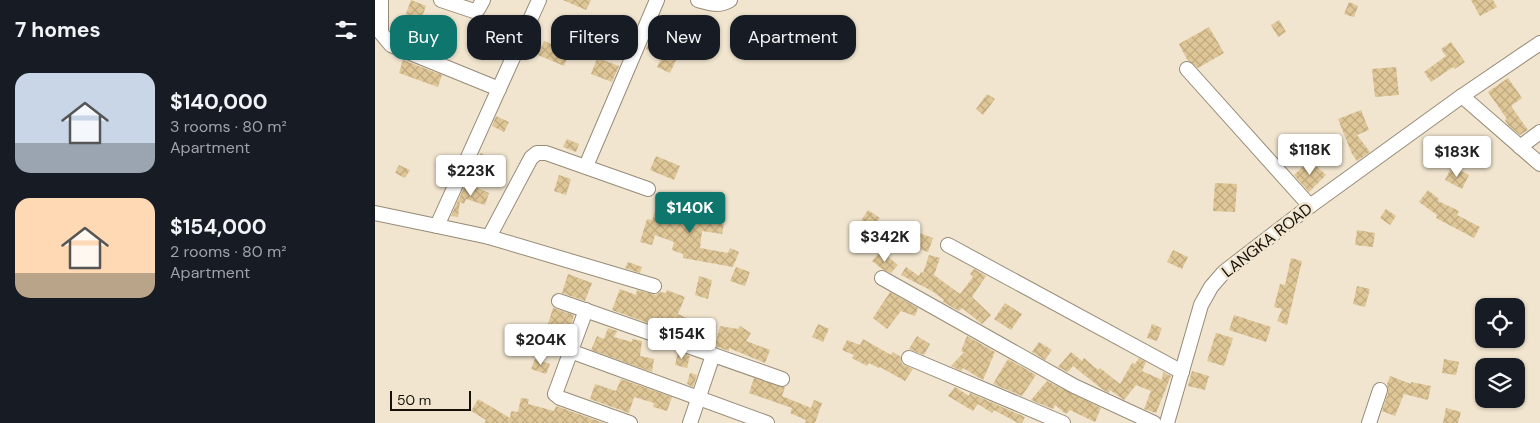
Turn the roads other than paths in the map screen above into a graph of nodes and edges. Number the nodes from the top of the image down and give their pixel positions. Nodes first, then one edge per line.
1 (381, 0) edge
2 (441, 0) edge
3 (483, 0) edge
4 (539, 0) edge
5 (657, 0) edge
6 (698, 0) edge
7 (730, 0) edge
8 (1540, 43) edge
9 (1187, 69) dead end
10 (499, 89) junction
11 (1462, 96) junction
12 (1540, 132) edge
13 (1520, 147) junction
14 (1540, 164) edge
15 (586, 166) junction
16 (648, 189) dead end
17 (1310, 206) junction
18 (375, 213) edge
19 (437, 226) junction
20 (489, 237) junction
21 (949, 245) dead end
22 (882, 278) dead end
23 (654, 286) dead end
24 (559, 301) dead end
25 (586, 310) junction
26 (570, 352) junction
27 (713, 355) junction
28 (909, 358) dead end
29 (1182, 372) junction
30 (782, 378) dead end
31 (1380, 390) dead end
32 (697, 399) junction
33 (630, 423) edge
34 (690, 423) edge
35 (767, 423) edge
36 (1063, 423) edge
37 (1154, 423) edge
38 (1167, 423) edge
39 (1369, 423) edge

1 - 10 street
2 - 3 street
4 - 10 street
5 - 15 street
6 - 7 street
8 - 11 street, LANGKA ROAD
9 - 17 street
10 - 19 street
11 - 13 street
11 - 17 street, LANGKA ROAD
12 - 13 street
13 - 14 street
15 - 16 street
15 - 20 street
17 - 29 street, LANGKA ROAD
18 - 19 street
19 - 20 street
20 - 23 street
21 - 29 street
22 - 37 street
24 - 25 street
25 - 26 street
25 - 27 street
26 - 32 street
26 - 33 street
27 - 30 street
27 - 32 street
28 - 36 street
29 - 38 street, LANGKA ROAD
31 - 39 street
32 - 34 street
32 - 35 street

